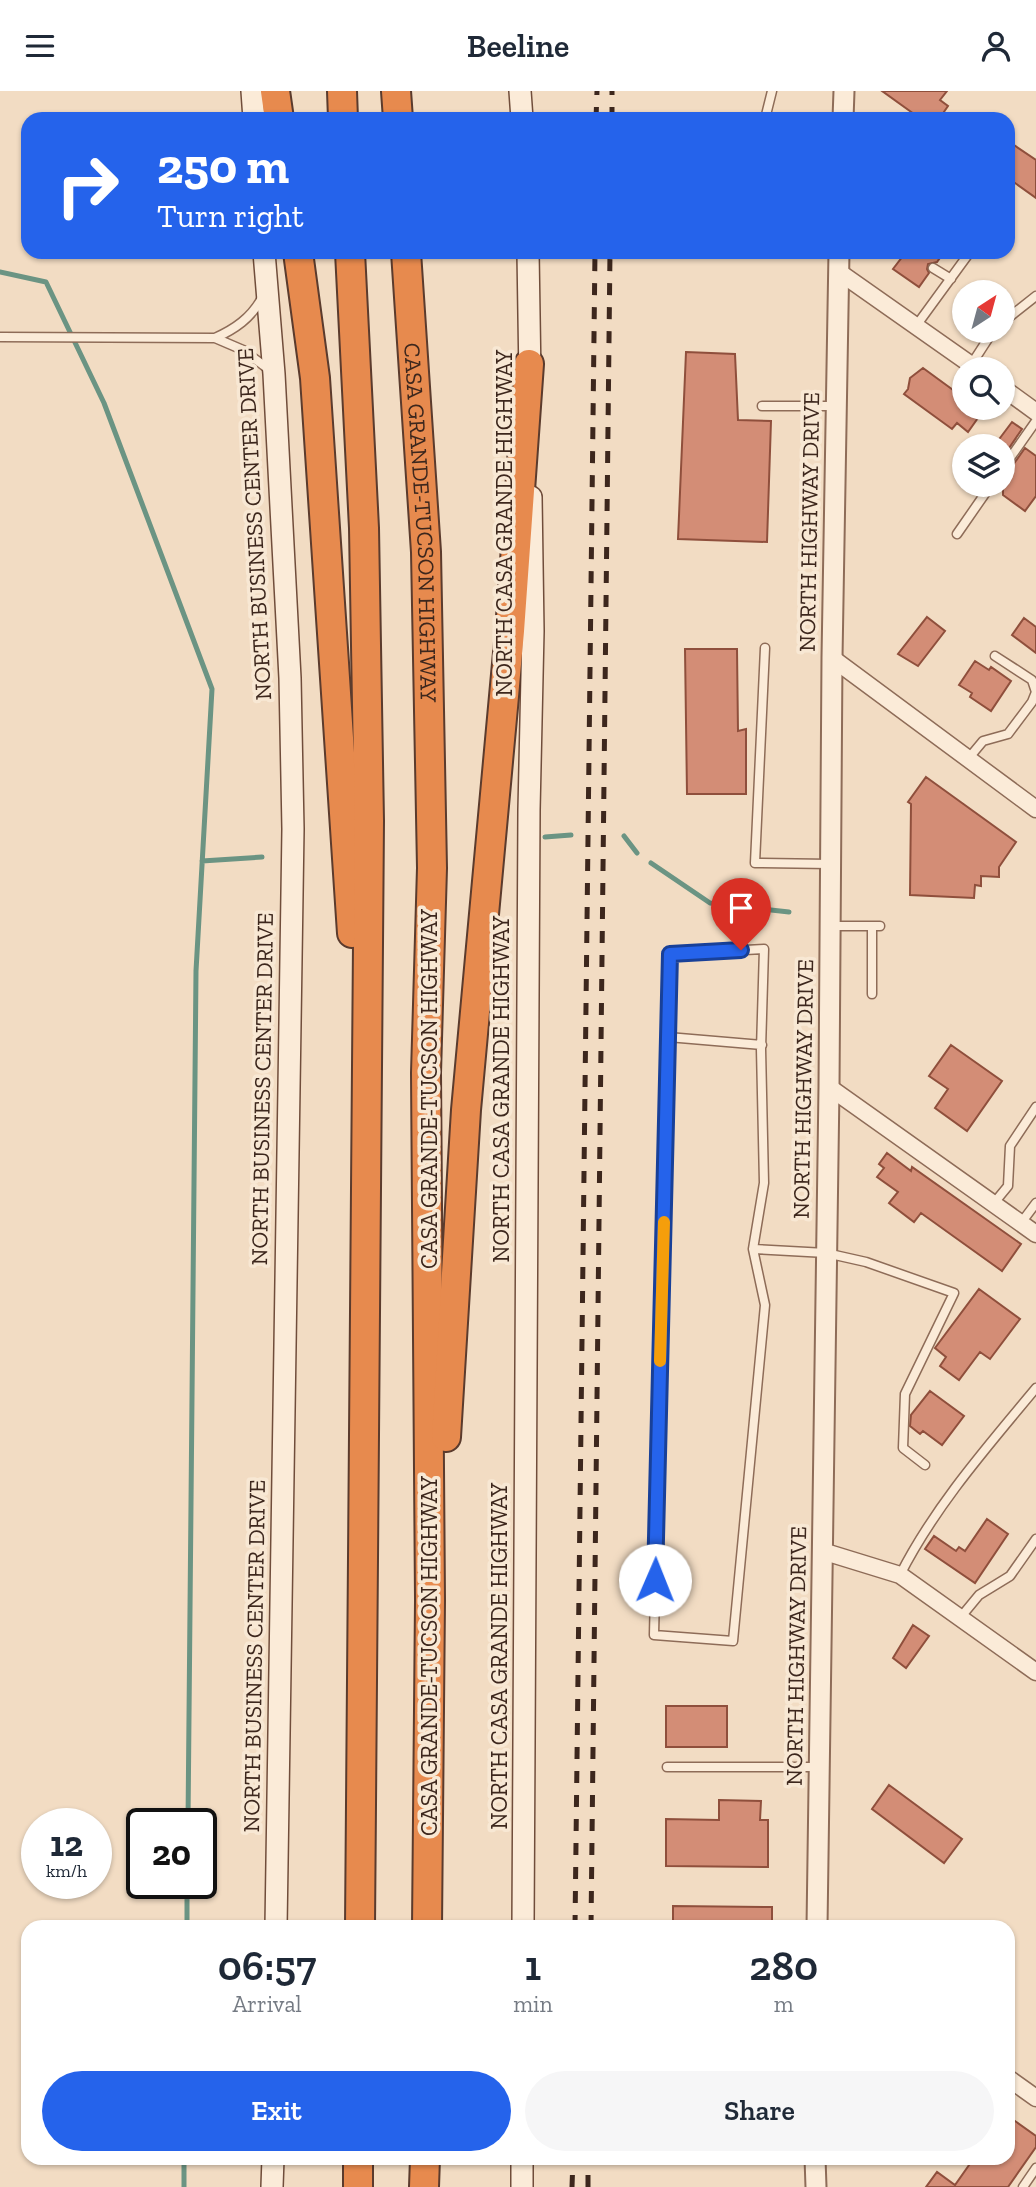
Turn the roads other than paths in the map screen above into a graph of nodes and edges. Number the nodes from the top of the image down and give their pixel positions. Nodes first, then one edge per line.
1 (252, 91) edge
2 (275, 91) edge
3 (342, 91) edge
4 (396, 91) edge
5 (520, 91) edge
6 (772, 91) edge
7 (844, 91) edge
8 (254, 112) edge
9 (278, 112) edge
10 (343, 112) edge
11 (398, 112) edge
12 (522, 112) edge
13 (767, 112) edge
14 (843, 112) edge
15 (264, 259) edge
16 (299, 259) edge
17 (350, 259) edge
18 (405, 259) edge
19 (528, 259) edge
20 (965, 259) edge
21 (839, 262) edge
22 (933, 268) dead end
23 (951, 279) junction
24 (266, 289) junction
25 (1036, 296) edge
26 (1015, 313) edge
27 (915, 327) junction
28 (0, 337) edge
29 (215, 338) junction
30 (959, 357) edge
31 (529, 364) junction
32 (274, 374) junction
33 (1015, 397) edge
34 (762, 406) dead end
35 (835, 406) junction
36 (1036, 412) edge
37 (1036, 421) edge
38 (1015, 451) edge
39 (983, 497) edge
40 (957, 534) dead end
41 (765, 648) dead end
42 (995, 656) dead end
43 (832, 658) junction
44 (968, 759) junction
45 (1036, 809) edge
46 (830, 864) junction
47 (830, 926) junction
48 (872, 994) dead end
49 (668, 1037) junction
50 (762, 1045) junction
51 (829, 1087) junction
52 (1036, 1107) edge
53 (367, 1143) junction
54 (994, 1203) junction
55 (1036, 1203) edge
56 (1021, 1223) junction
57 (1036, 1234) edge
58 (753, 1249) junction
59 (826, 1253) junction
60 (1036, 1388) edge
61 (925, 1465) dead end
62 (1036, 1539) edge
63 (822, 1551) junction
64 (900, 1575) junction
65 (430, 1600) junction
66 (960, 1618) junction
67 (1036, 1672) edge
68 (667, 1767) dead end
69 (818, 1767) junction
70 (276, 1920) edge
71 (360, 1920) edge
72 (427, 1920) edge
73 (523, 1920) edge
74 (817, 1920) edge
75 (1015, 2083) edge
76 (1036, 2098) edge
77 (273, 2165) edge
78 (358, 2165) edge
79 (425, 2165) edge
80 (522, 2165) edge
81 (815, 2165) edge
82 (1036, 2168) edge
83 (272, 2187) edge
84 (358, 2187) edge
85 (424, 2187) edge
86 (522, 2187) edge
87 (816, 2187) edge
88 (1023, 2187) edge

1 - 8 main road
2 - 9 highway
3 - 10 highway
4 - 11 highway
5 - 12 main road
6 - 13 lane
7 - 14 street
15 - 24 main road, NORTH BUSINESS CENTER DRIVE
16 - 53 highway
17 - 53 highway
18 - 65 highway, CASA GRANDE-TUCSON HIGHWAY
19 - 31 main road, NORTH CASA GRANDE HIGHWAY
20 - 23 lane
21 - 27 street
21 - 35 street, NORTH HIGHWAY DRIVE
22 - 23 lane
23 - 27 lane
24 - 29 lane
24 - 32 main road, NORTH BUSINESS CENTER DRIVE
25 - 26 lane
27 - 30 street
28 - 29 lane
29 - 32 lane
31 - 65 highway
31 - 73 main road, NORTH CASA GRANDE HIGHWAY
32 - 70 main road, NORTH BUSINESS CENTER DRIVE
33 - 36 street
34 - 35 lane
35 - 43 street, NORTH HIGHWAY DRIVE
37 - 38 lane
39 - 40 lane
41 - 46 lane
42 - 44 lane
43 - 44 street
43 - 46 street, NORTH HIGHWAY DRIVE
44 - 45 street
46 - 47 street, NORTH HIGHWAY DRIVE
47 - 48 lane
47 - 51 street, NORTH HIGHWAY DRIVE
49 - 50 lane
49 - 50 lane
49 - 58 lane
50 - 58 lane
51 - 54 street
51 - 59 street, NORTH HIGHWAY DRIVE
52 - 54 lane
53 - 71 highway
54 - 56 street
55 - 56 lane
56 - 57 street
58 - 59 lane
59 - 61 lane
59 - 63 street, NORTH HIGHWAY DRIVE
60 - 64 lane
62 - 66 lane
63 - 64 street
63 - 69 street, NORTH HIGHWAY DRIVE
64 - 66 street
65 - 72 highway, CASA GRANDE-TUCSON HIGHWAY
66 - 67 street
68 - 69 lane
69 - 74 street, NORTH HIGHWAY DRIVE
75 - 76 street
77 - 83 main road
78 - 84 highway
79 - 85 highway
80 - 86 main road
81 - 87 street
82 - 88 lane

